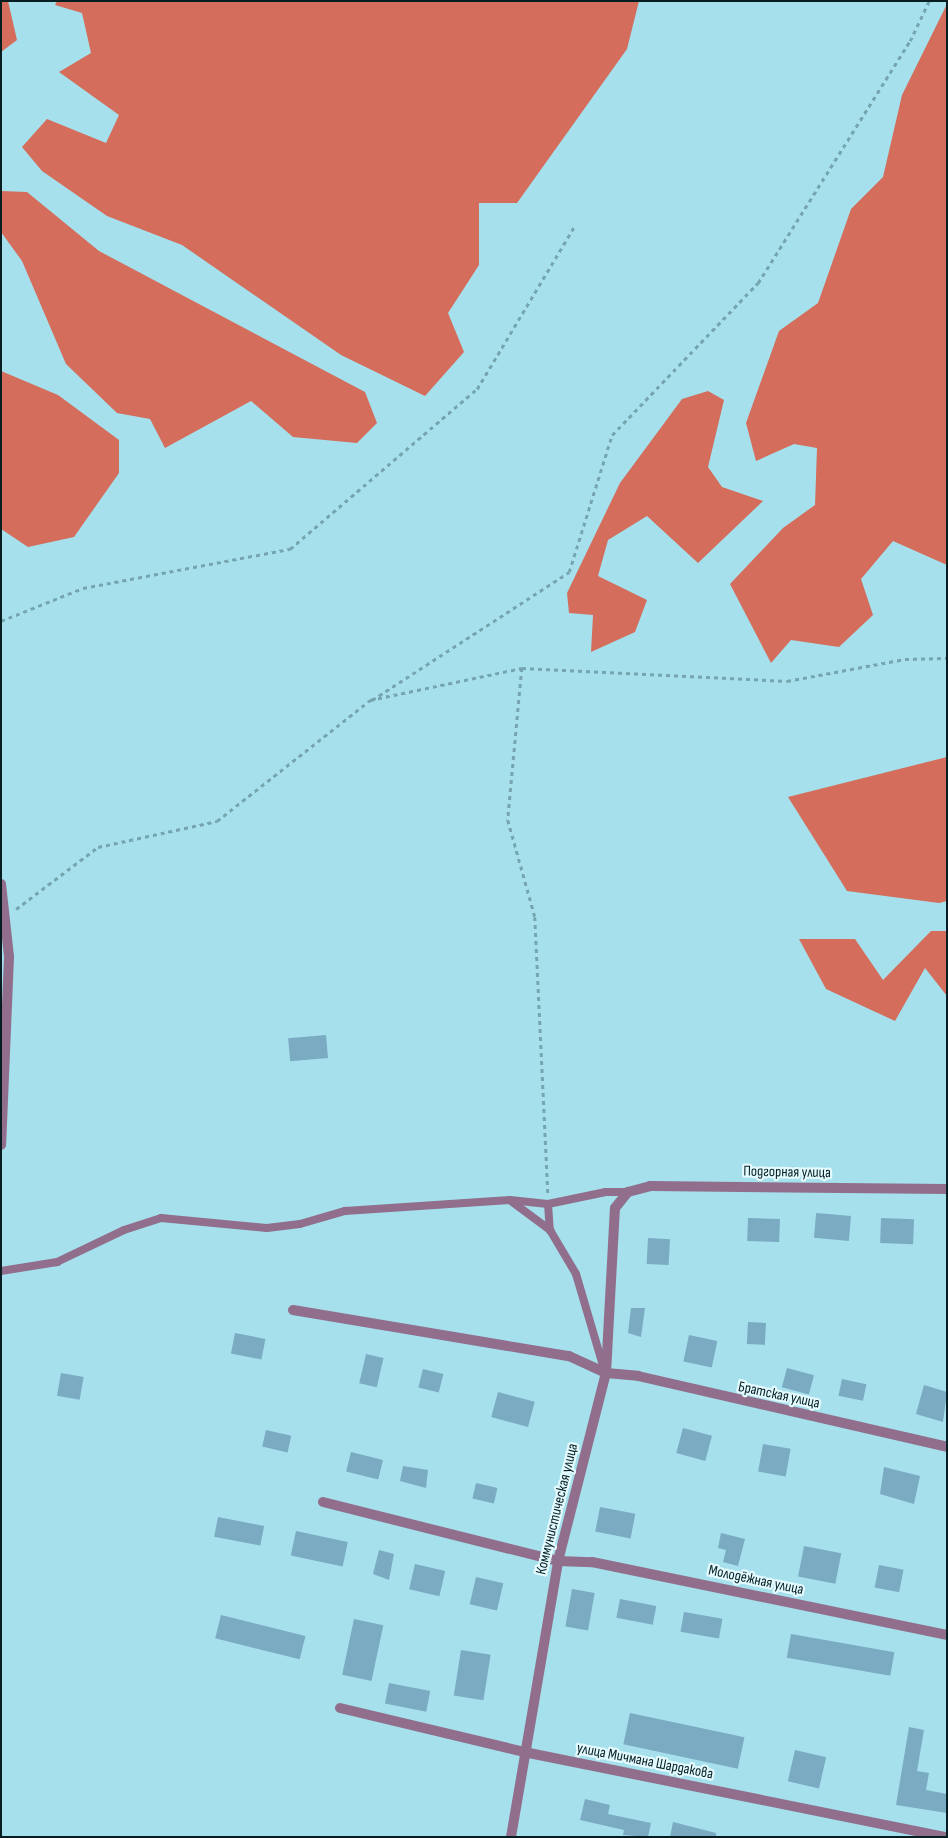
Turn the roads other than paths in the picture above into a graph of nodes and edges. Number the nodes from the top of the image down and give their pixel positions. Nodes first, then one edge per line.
1 (1, 884) edge
2 (1, 1145) edge
3 (947, 1189) edge
4 (628, 1192) junction
5 (510, 1200) junction
6 (548, 1204) junction
7 (550, 1230) junction
8 (1, 1271) edge
9 (293, 1310) dead end
10 (606, 1373) junction
11 (947, 1446) edge
12 (323, 1502) dead end
13 (558, 1561) junction
14 (947, 1635) edge
15 (340, 1708) dead end
16 (524, 1752) junction
17 (511, 1837) edge
18 (945, 1837) edge

1 - 2 street
3 - 4 street, Подгорная улица
4 - 6 lane
4 - 10 street, Коммунистическая улица
5 - 6 lane
5 - 7 lane
5 - 8 lane
6 - 7 lane
7 - 10 lane
9 - 10 street, Братская улица
10 - 11 street, Братская улица
10 - 13 street, Коммунистическая улица
12 - 13 street, Молодёжная улица
13 - 14 street, Молодёжная улица
13 - 16 street, Коммунистическая улица
15 - 16 street, улица Мичмана Шардакова
16 - 17 street, Коммунистическая улица
16 - 18 street, улица Мичмана Шардакова

